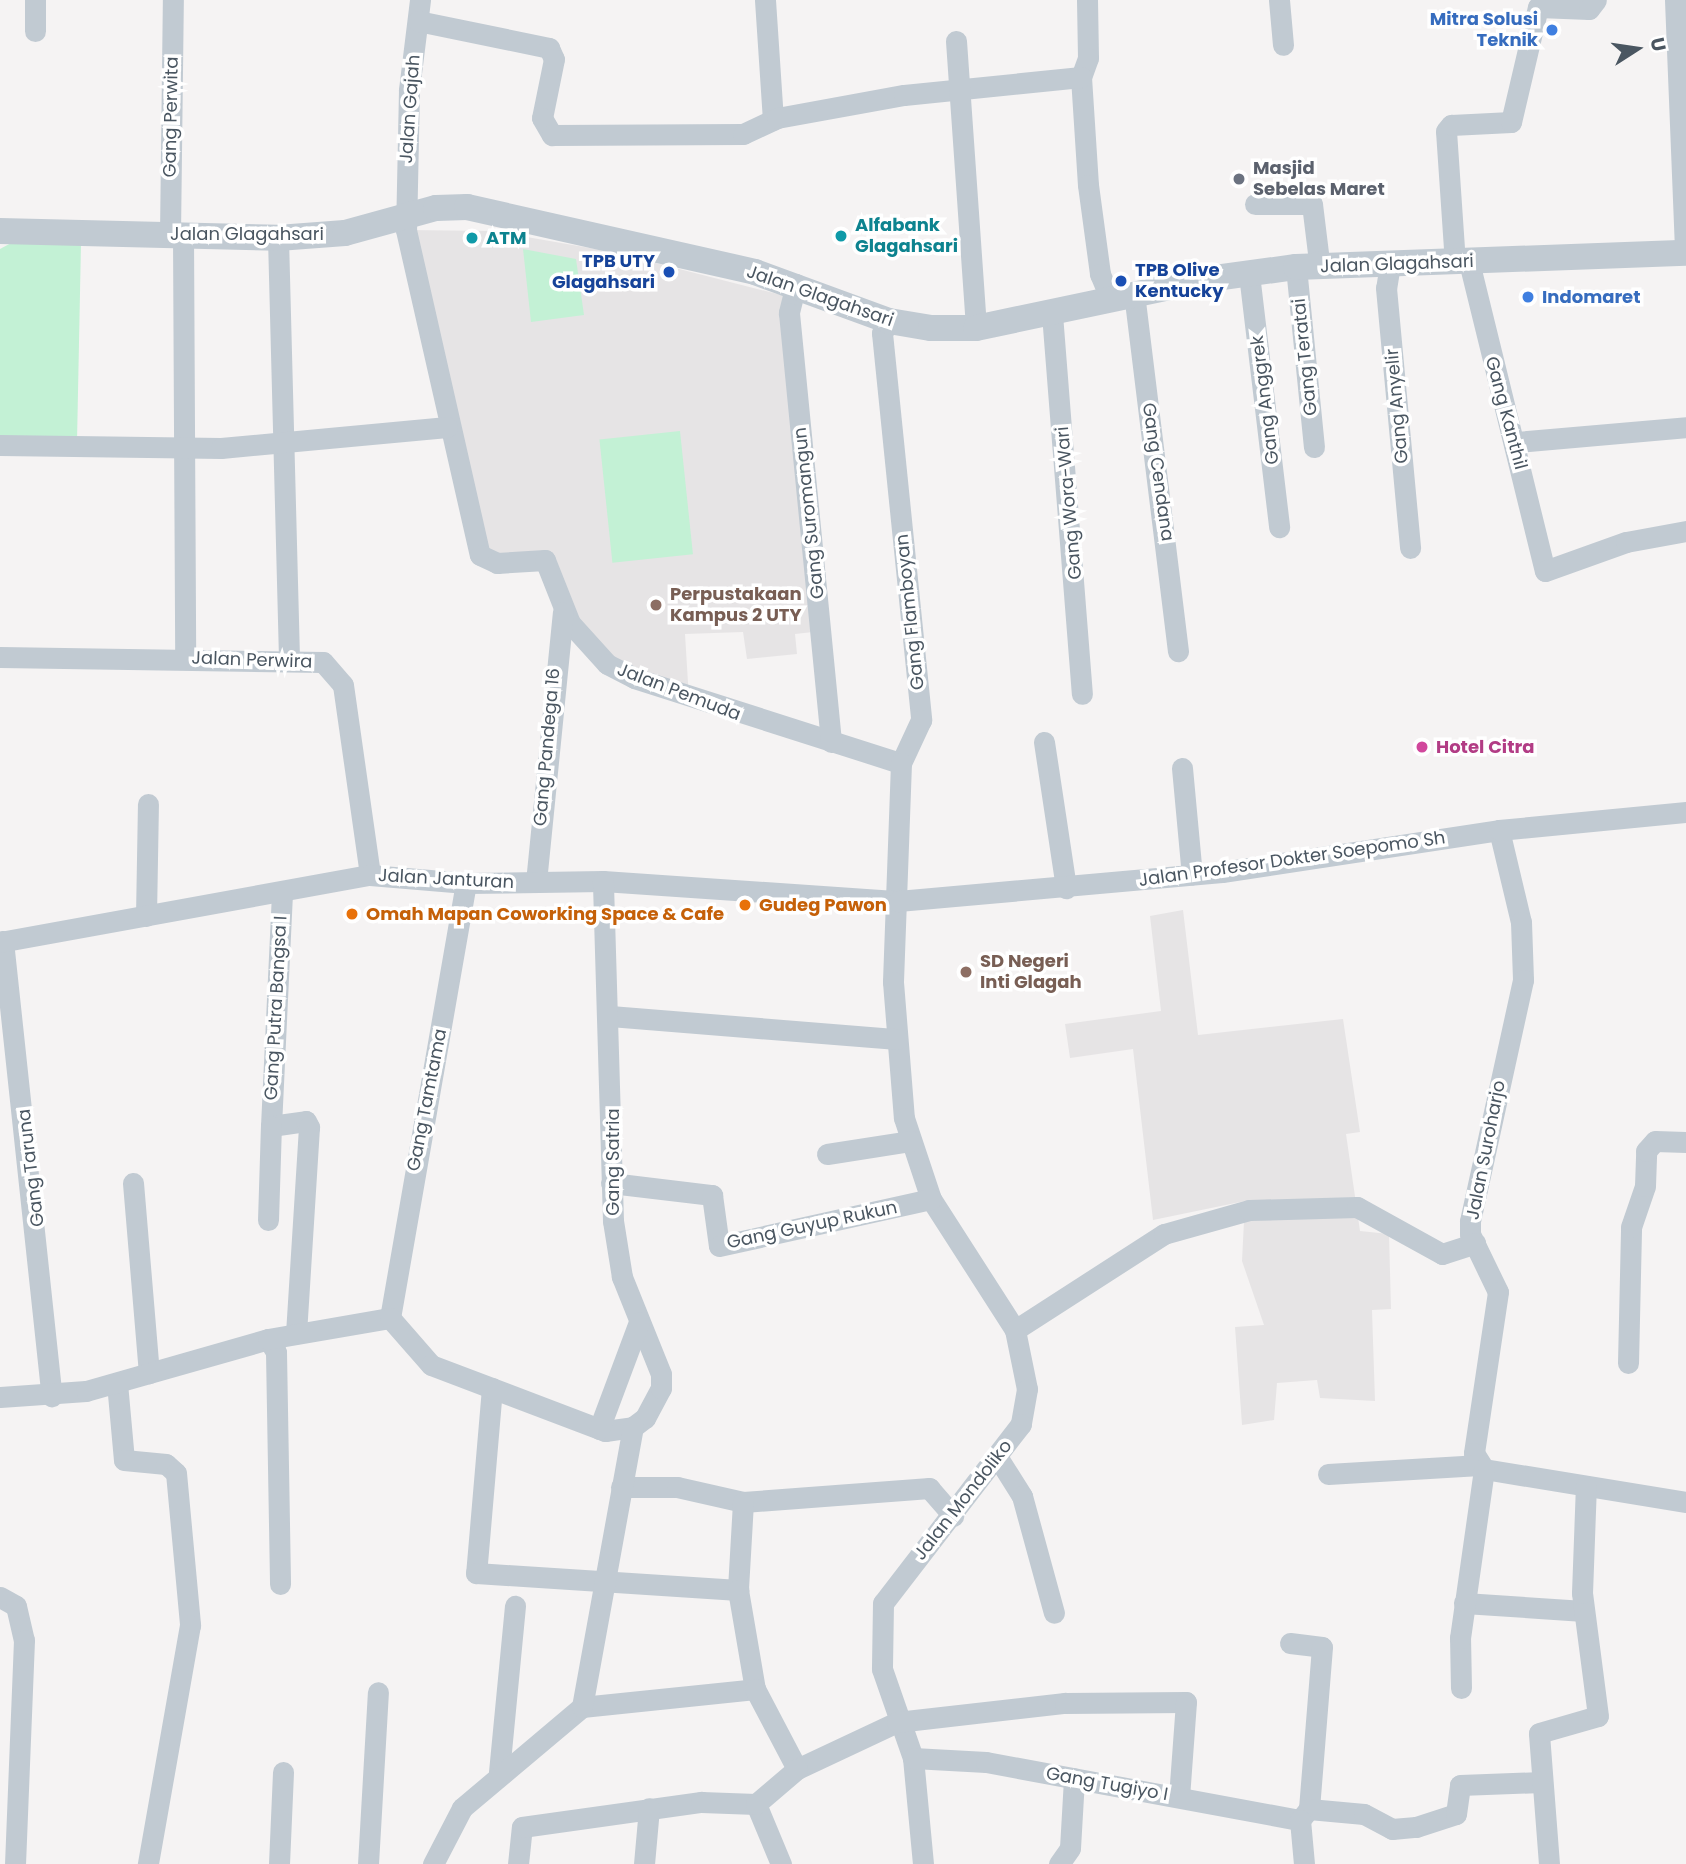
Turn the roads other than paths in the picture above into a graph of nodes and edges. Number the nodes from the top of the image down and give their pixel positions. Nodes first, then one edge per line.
1 (35, 0) edge
2 (173, 0) edge
3 (765, 0) edge
4 (1087, 0) edge
5 (1279, 0) edge
6 (1596, 0) edge
7 (1675, 0) edge
8 (419, 10) edge
9 (35, 31) dead end
10 (956, 41) dead end
11 (1283, 45) dead end
12 (1081, 76) junction
13 (957, 91) junction
14 (773, 120) junction
15 (1255, 204) dead end
16 (405, 219) junction
17 (0, 231) edge
18 (176, 234) junction
19 (278, 238) junction
20 (1685, 253) edge
21 (1462, 262) junction
22 (1390, 264) junction
23 (1328, 265) junction
24 (1296, 267) junction
25 (1249, 274) junction
26 (796, 284) junction
27 (1122, 296) junction
28 (1052, 314) junction
29 (890, 321) junction
30 (976, 328) junction
31 (447, 427) junction
32 (1686, 427) edge
33 (1516, 442) junction
34 (285, 444) junction
35 (0, 445) edge
36 (1314, 447) dead end
37 (182, 448) junction
38 (1279, 527) dead end
39 (1686, 531) edge
40 (1410, 548) dead end
41 (563, 612) junction
42 (1178, 651) dead end
43 (0, 657) edge
44 (185, 657) junction
45 (289, 661) junction
46 (1082, 694) dead end
47 (1044, 742) dead end
48 (831, 743) junction
49 (901, 762) junction
50 (1182, 768) dead end
51 (148, 804) dead end
52 (1686, 812) edge
53 (1499, 830) junction
54 (370, 875) junction
55 (1192, 875) junction
56 (603, 881) junction
57 (536, 882) junction
58 (466, 883) junction
59 (1066, 888) junction
60 (282, 893) junction
61 (898, 901) junction
62 (146, 916) junction
63 (2, 942) edge
64 (610, 1016) junction
65 (897, 1039) junction
66 (271, 1126) junction
67 (911, 1141) junction
68 (1686, 1142) edge
69 (827, 1154) dead end
70 (133, 1183) dead end
71 (611, 1183) junction
72 (931, 1199) junction
73 (268, 1220) dead end
74 (1475, 1243) junction
75 (390, 1318) junction
76 (639, 1322) junction
77 (1015, 1330) junction
78 (296, 1334) junction
79 (268, 1339) junction
80 (1628, 1363) dead end
81 (149, 1373) junction
82 (117, 1383) junction
83 (492, 1388) junction
84 (52, 1396) junction
85 (0, 1397) edge
86 (633, 1427) junction
87 (599, 1429) junction
88 (998, 1458) junction
89 (1482, 1467) junction
90 (1328, 1474) dead end
91 (1586, 1486) junction
92 (621, 1487) junction
93 (1686, 1502) edge
94 (743, 1503) junction
95 (953, 1516) junction
96 (601, 1583) junction
97 (281, 1584) dead end
98 (738, 1590) junction
99 (0, 1597) edge
100 (1464, 1604) junction
101 (515, 1605) dead end
102 (1584, 1611) junction
103 (1054, 1613) dead end
104 (1290, 1643) dead end
105 (1461, 1688) dead end
106 (755, 1689) junction
107 (378, 1692) dead end
108 (582, 1707) junction
109 (897, 1722) junction
110 (913, 1758) junction
111 (797, 1769) junction
112 (283, 1772) dead end
113 (499, 1772) junction
114 (1074, 1778) junction
115 (1541, 1782) junction
116 (1179, 1797) junction
117 (756, 1804) junction
118 (649, 1808) junction
119 (1304, 1814) junction
120 (15, 1864) edge
121 (148, 1864) edge
122 (279, 1864) edge
123 (368, 1864) edge
124 (433, 1864) edge
125 (517, 1864) edge
126 (644, 1864) edge
127 (781, 1864) edge
128 (923, 1864) edge
129 (1059, 1864) edge
130 (1304, 1864) edge
131 (1549, 1864) edge

1 - 9 street
2 - 18 street, Gang Perwita
3 - 14 street
4 - 12 street, Gang Cendana
5 - 11 street
6 - 21 street, Gang Kanthil
7 - 20 street
8 - 14 street
8 - 16 street, Jalan Gajah
10 - 13 street
12 - 13 street
12 - 27 street, Gang Cendana
13 - 14 street
13 - 30 street
15 - 23 street
16 - 19 street, Jalan Glagahsari
16 - 26 street, Jalan Glagahsari
16 - 31 street, Jalan Gajah
17 - 18 street, Jalan Glagahsari
18 - 19 street, Jalan Glagahsari
18 - 37 street, Gang Perwita
19 - 34 street
20 - 21 street, Jalan Glagahsari
21 - 22 street, Jalan Glagahsari
21 - 33 street, Gang Kanthil
22 - 23 street, Jalan Glagahsari
22 - 40 street, Gang Anyelir
23 - 24 street, Jalan Glagahsari
24 - 25 street, Jalan Glagahsari
24 - 36 street, Gang Teratai
25 - 27 street, Jalan Glagahsari
25 - 38 street, Gang Anggrek
26 - 29 street, Jalan Glagahsari
26 - 48 street, Gang Suromangun
27 - 28 street, Jalan Glagahsari
27 - 42 street, Gang Cendana
28 - 30 street, Jalan Glagahsari
28 - 46 street, Gang Wora-Wari
29 - 30 street, Jalan Glagahsari
29 - 49 street, Gang Flamboyan
31 - 34 street
31 - 41 street, Jalan Pemuda
32 - 33 street
33 - 39 street, Gang Kanthil
34 - 37 street
34 - 45 street
35 - 37 street
37 - 44 street, Gang Perwita
41 - 48 street, Jalan Pemuda
41 - 57 street, Gang Pandega 16
43 - 44 street, Jalan Perwira
44 - 45 street, Jalan Perwira
45 - 54 street, Jalan Perwira
47 - 59 street
48 - 49 street, Jalan Pemuda
49 - 61 street, Gang Flamboyan
50 - 55 street
51 - 62 street
52 - 53 street, Jalan Profesor Dokter Soepomo Sh
53 - 55 street, Jalan Profesor Dokter Soepomo Sh
53 - 74 street, Jalan Suroharjo
54 - 58 street, Jalan Janturan
54 - 60 street, Jalan Janturan
55 - 59 street, Jalan Profesor Dokter Soepomo Sh
56 - 57 street, Jalan Janturan
56 - 61 street, Jalan Janturan
56 - 64 street, Gang Satria
57 - 58 street, Jalan Janturan
58 - 75 street, Gang Tamtama
59 - 61 street, Jalan Profesor Dokter Soepomo Sh
60 - 62 street, Jalan Janturan
60 - 66 street, Gang Putra Bangsa I
61 - 65 street, Jalan Mondoliko
62 - 63 street, Jalan Janturan
63 - 84 street, Gang Taruna
64 - 65 street
64 - 71 street, Gang Satria
65 - 67 street, Jalan Mondoliko
66 - 73 street
66 - 78 street, Gang Putra Bangsa I
67 - 69 street
67 - 72 street, Jalan Mondoliko
68 - 80 street
70 - 81 street
71 - 72 street, Gang Guyup Rukun
71 - 76 street, Gang Satria
72 - 77 street, Jalan Mondoliko
74 - 77 street
74 - 89 street, Jalan Suroharjo
75 - 78 street
75 - 83 street
76 - 86 street, Gang Satria
76 - 87 street
77 - 88 street, Jalan Mondoliko
78 - 79 street
79 - 81 street
79 - 97 street
81 - 82 street
82 - 84 street
82 - 121 street
83 - 87 street
83 - 96 street
84 - 85 street
86 - 87 street
86 - 92 street
88 - 95 street, Jalan Mondoliko
88 - 103 street
89 - 90 street
89 - 91 street
89 - 100 street, Jalan Suroharjo
91 - 93 street
91 - 102 street
92 - 94 street
92 - 96 street
94 - 95 street
94 - 98 street
95 - 109 street, Jalan Mondoliko
96 - 98 street
96 - 108 street
98 - 106 street
99 - 120 street
100 - 102 street
100 - 105 street, Jalan Suroharjo
101 - 113 street
102 - 115 street
104 - 119 street
106 - 108 street
106 - 111 street
107 - 123 street
108 - 113 street
109 - 110 street, Jalan Mondoliko
109 - 111 street
109 - 116 street
110 - 114 street, Gang Tugiyo I
110 - 128 street, Jalan Mondoliko
111 - 117 street
112 - 122 street
113 - 124 street
114 - 116 street, Gang Tugiyo I
114 - 129 street
115 - 119 street, Gang Tugiyo I
115 - 131 street
116 - 119 street, Gang Tugiyo I
117 - 118 street
117 - 127 street
118 - 125 street
118 - 126 street
119 - 130 street

